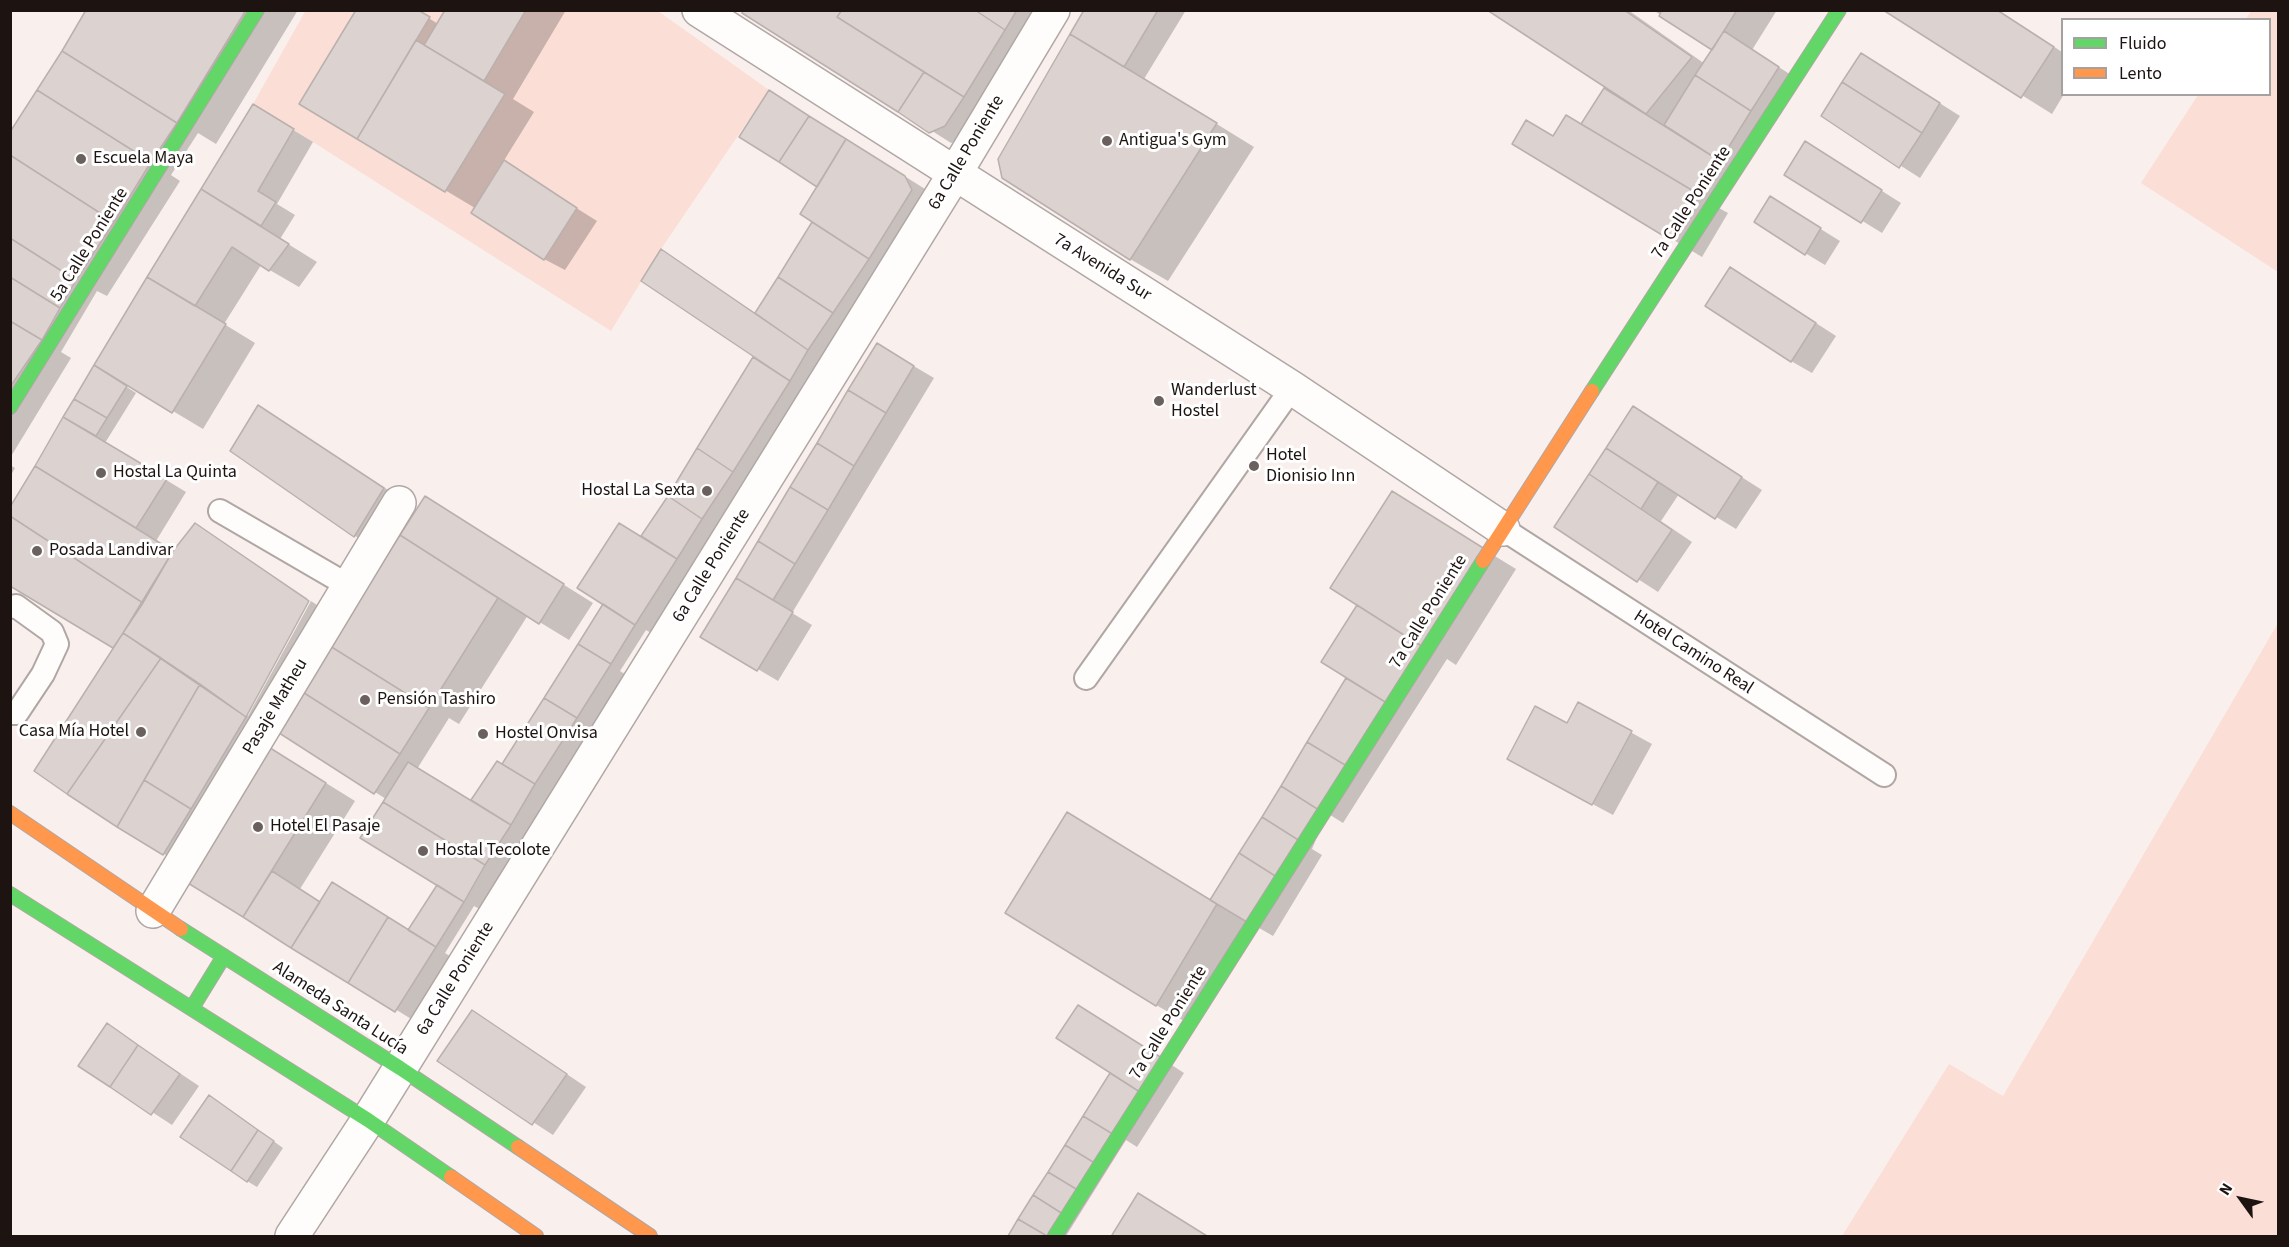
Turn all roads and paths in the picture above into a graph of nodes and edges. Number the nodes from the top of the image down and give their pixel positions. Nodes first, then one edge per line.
1 (257, 10) edge
2 (699, 10) edge
3 (1053, 10) edge
4 (1839, 10) edge
5 (954, 175) junction
6 (1292, 388) junction
7 (10, 407) edge
8 (399, 503) dead end
9 (220, 511) dead end
10 (1503, 529) junction
11 (349, 586) junction
12 (10, 607) edge
13 (1086, 678) dead end
14 (10, 713) edge
15 (1884, 775) dead end
16 (10, 813) edge
17 (10, 894) edge
18 (153, 911) junction
19 (224, 956) junction
20 (192, 1008) junction
21 (400, 1068) junction
22 (368, 1120) junction
23 (292, 1236) edge
24 (536, 1236) edge
25 (650, 1236) edge
26 (1055, 1236) edge

1 - 7 main road, 5a Calle Poniente
2 - 5 street, 7a Avenida Sur
3 - 5 street, 6a Calle Poniente
4 - 10 main road, 7a Calle Poniente
5 - 6 street, 7a Avenida Sur
5 - 21 street, 6a Calle Poniente
6 - 10 street, 7a Avenida Sur
6 - 13 lane
8 - 11 street, Pasaje Matheu
9 - 11 lane
10 - 15 lane, Hotel Camino Real
10 - 26 main road, 7a Calle Poniente
11 - 18 street, Pasaje Matheu
12 - 14 lane
16 - 18 main road, Alameda Santa Lucía
17 - 20 main road
18 - 19 main road, Alameda Santa Lucía
19 - 20 main road
19 - 21 main road, Alameda Santa Lucía
20 - 22 main road
21 - 22 street, 6a Calle Poniente
21 - 25 main road, Alameda Santa Lucía
22 - 23 street, 6a Calle Poniente
22 - 24 main road

